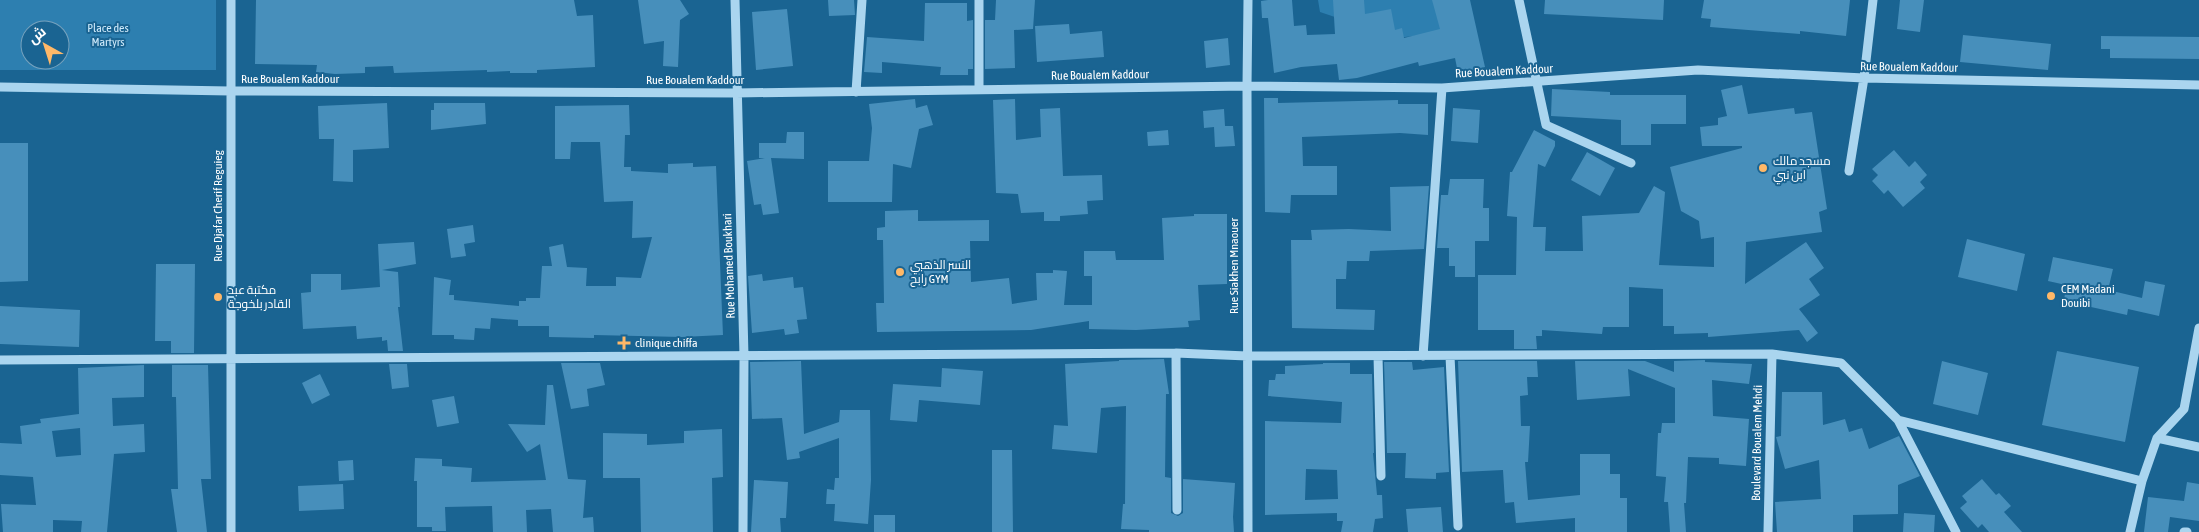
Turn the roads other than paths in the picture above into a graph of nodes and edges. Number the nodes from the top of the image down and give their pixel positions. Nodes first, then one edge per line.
1 (231, 0) edge
2 (735, 0) edge
3 (862, 0) edge
4 (979, 0) edge
5 (1248, 0) edge
6 (1519, 0) edge
7 (1874, 0) edge
8 (1864, 78) junction
9 (1536, 82) junction
10 (2199, 85) edge
11 (1246, 86) junction
12 (0, 87) edge
13 (1442, 88) junction
14 (979, 90) junction
15 (230, 91) junction
16 (856, 92) junction
17 (736, 93) junction
18 (1631, 163) dead end
19 (1849, 171) dead end
20 (2199, 328) edge
21 (1176, 353) junction
22 (1772, 354) junction
23 (744, 356) junction
24 (1247, 356) junction
25 (1378, 356) junction
26 (1423, 356) junction
27 (1450, 356) junction
28 (232, 358) junction
29 (0, 360) edge
30 (1898, 420) junction
31 (2157, 438) junction
32 (2199, 447) edge
33 (1381, 476) dead end
34 (2142, 481) junction
35 (1177, 510) dead end
36 (1458, 526) dead end
37 (231, 532) edge
38 (743, 532) edge
39 (1248, 532) edge
40 (1768, 532) edge
41 (1956, 532) edge
42 (2130, 532) edge

1 - 15 street, Rue Djafar Cherif Reguieg
2 - 17 street, Rue Mohamed Boukhari
3 - 16 street
4 - 14 street
5 - 11 street, Rue Siakhen Mnaouer
6 - 9 street
7 - 8 street
8 - 9 street, Rue Boualem Kaddour
8 - 10 street, Rue Boualem Kaddour
8 - 19 street
9 - 13 street, Rue Boualem Kaddour
9 - 18 street
11 - 13 street, Rue Boualem Kaddour
11 - 14 street, Rue Boualem Kaddour
11 - 24 street, Rue Siakhen Mnaouer
12 - 15 street, Rue Boualem Kaddour
13 - 26 street
14 - 16 street, Rue Boualem Kaddour
15 - 17 street, Rue Boualem Kaddour
15 - 28 street, Rue Djafar Cherif Reguieg
16 - 17 street, Rue Boualem Kaddour
17 - 23 street, Rue Mohamed Boukhari
20 - 31 street
21 - 23 street
21 - 24 street
21 - 35 street
22 - 27 street
22 - 30 street
22 - 40 street, Boulevard Boualem Mehdi
23 - 28 street
23 - 38 street, Rue Mohamed Boukhari
24 - 25 street
24 - 39 street, Rue Siakhen Mnaouer
25 - 26 street
25 - 33 street
26 - 27 street
27 - 36 street
28 - 29 street
28 - 37 street, Rue Djafar Cherif Reguieg
30 - 34 street
30 - 41 street
31 - 32 street
31 - 34 street
34 - 42 street

